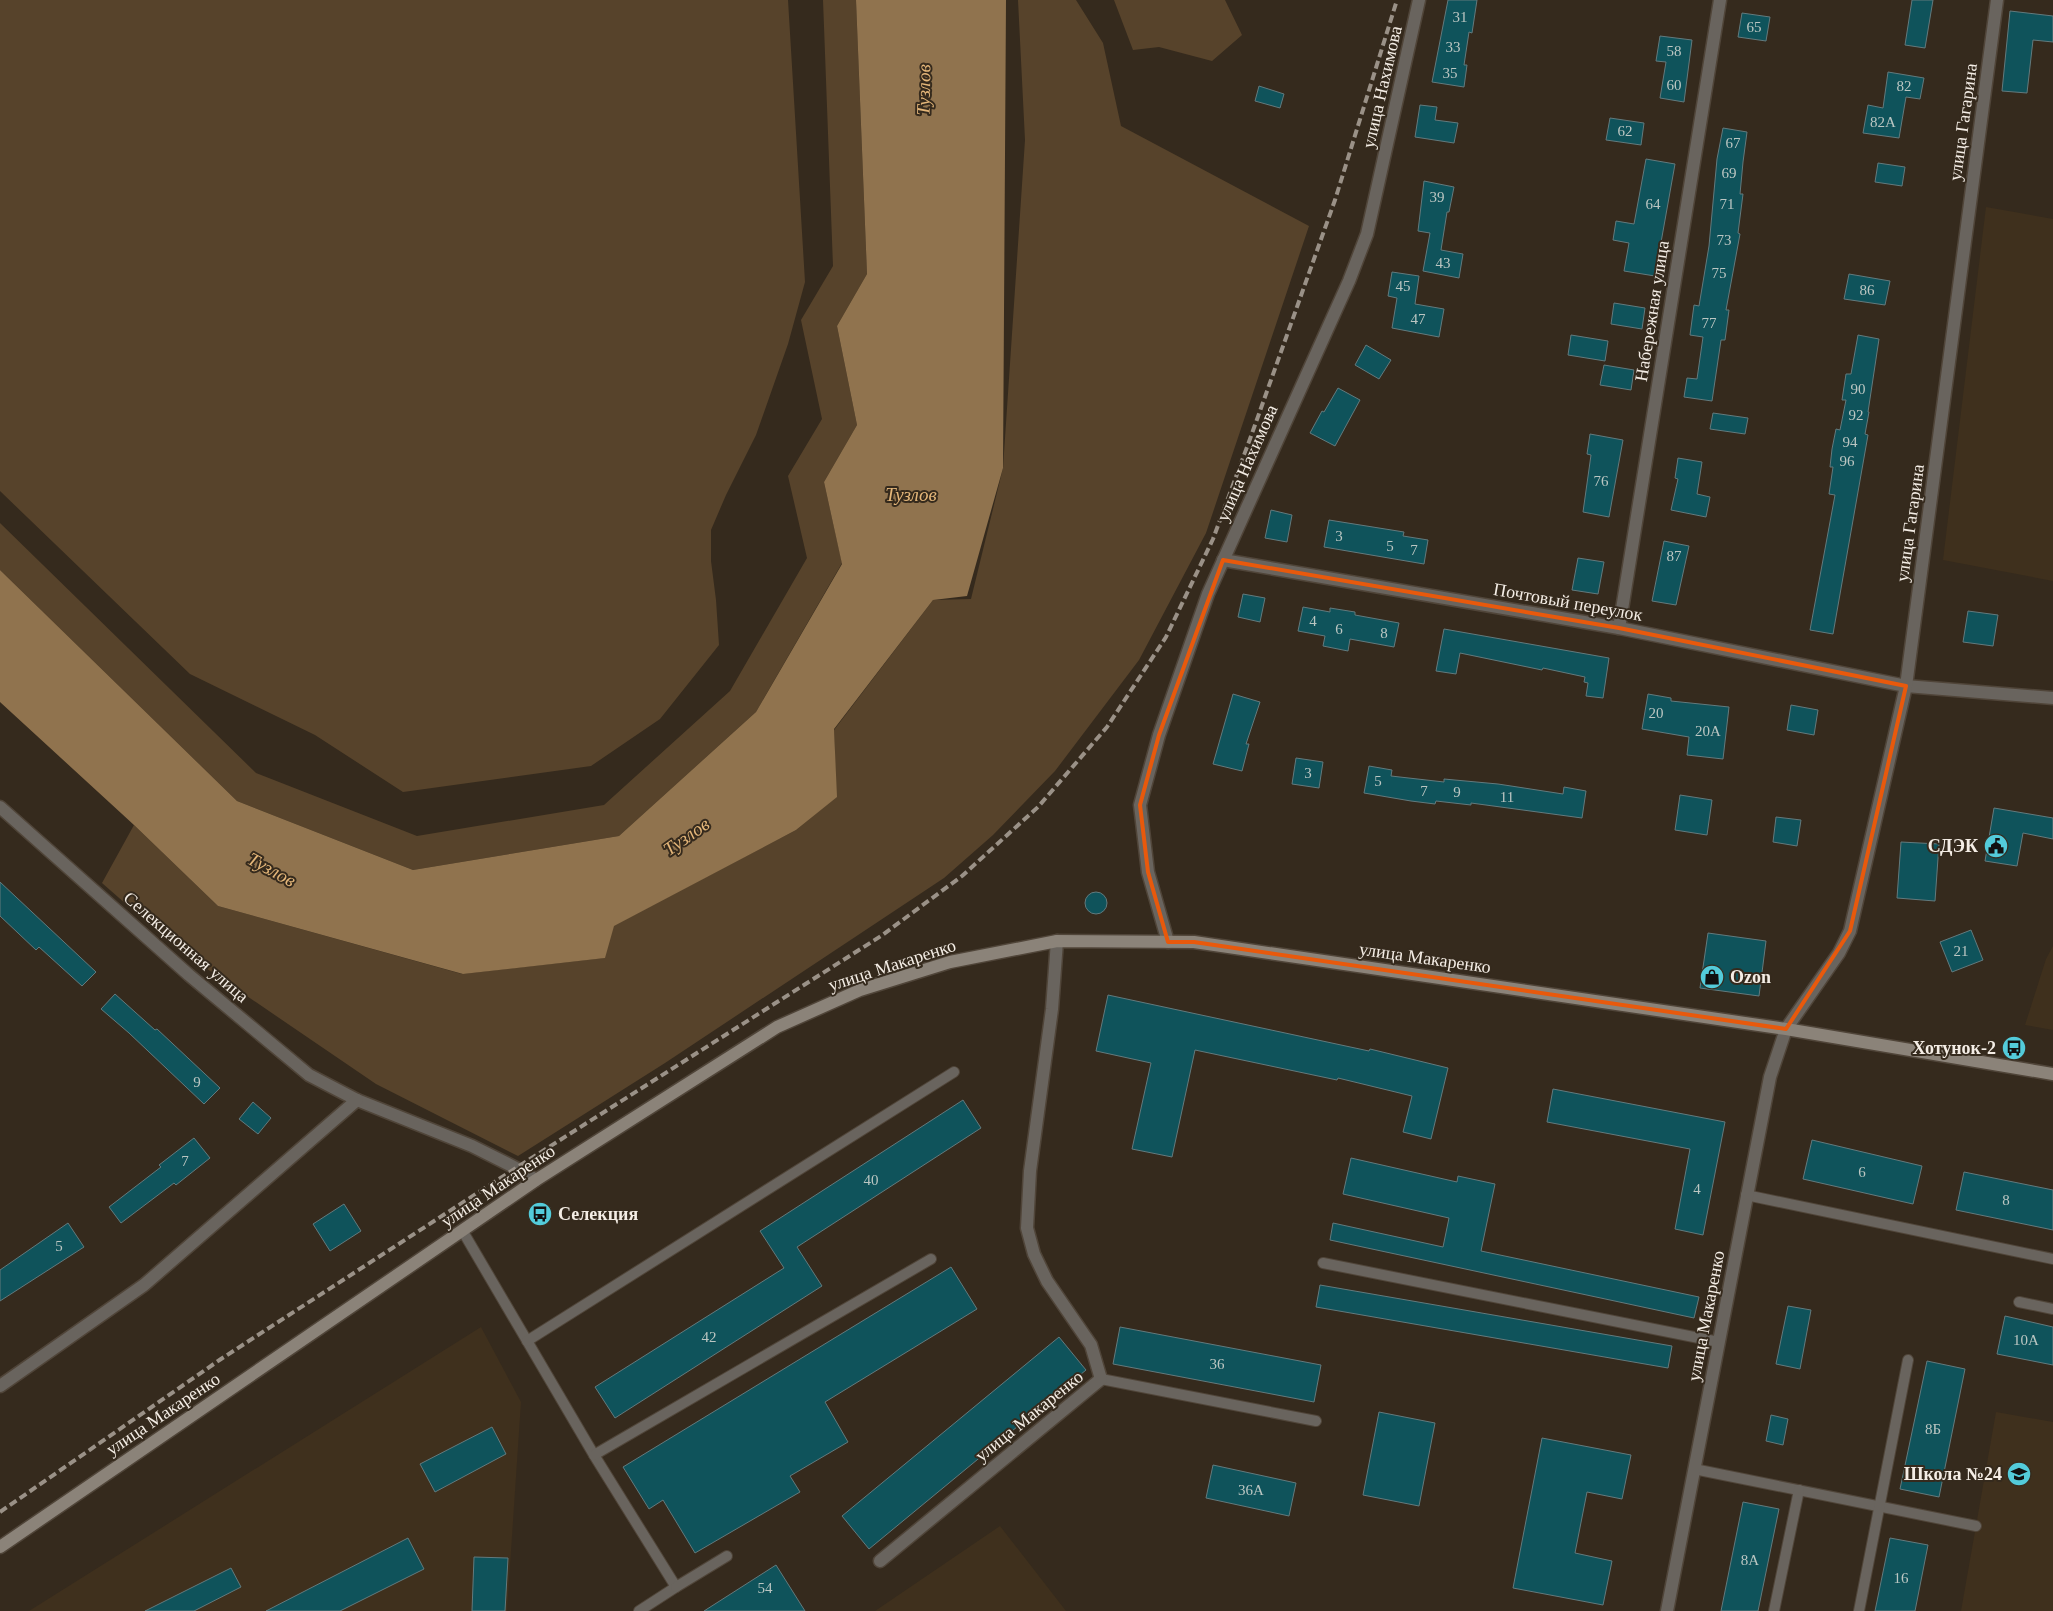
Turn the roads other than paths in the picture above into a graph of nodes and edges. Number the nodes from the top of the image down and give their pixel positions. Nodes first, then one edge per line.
1 (1419, 0) edge
2 (1720, 0) edge
3 (1997, 0) edge
4 (1223, 560) junction
5 (1619, 628) junction
6 (1906, 686) junction
7 (2053, 698) edge
8 (0, 808) edge
9 (1057, 941) junction
10 (1168, 942) junction
11 (1786, 1029) junction
12 (954, 1072) dead end
13 (2053, 1074) edge
14 (357, 1100) junction
15 (536, 1180) junction
16 (1746, 1195) junction
17 (462, 1230) junction
18 (931, 1259) dead end
19 (2053, 1259) edge
20 (1323, 1263) dead end
21 (2019, 1302) dead end
22 (2053, 1309) edge
23 (526, 1341) junction
24 (1718, 1342) junction
25 (1908, 1360) dead end
26 (1102, 1379) junction
27 (0, 1386) edge
28 (1316, 1421) dead end
29 (594, 1455) junction
30 (1694, 1469) junction
31 (1798, 1490) junction
32 (1879, 1507) junction
33 (1976, 1526) dead end
34 (0, 1547) edge
35 (727, 1556) dead end
36 (880, 1561) dead end
37 (676, 1587) junction
38 (639, 1611) edge
39 (1667, 1611) edge
40 (1774, 1611) edge
41 (1859, 1611) edge

1 - 4 street, улица Нахимова
2 - 5 street, Набережная улица
3 - 6 street, улица Гагарина
4 - 5 street, Почтовый переулок
4 - 10 street, улица Нахимова
5 - 6 street, Почтовый переулок
6 - 7 street, Почтовый переулок
6 - 11 street, улица Гагарина
8 - 14 street, Селекционная улица
9 - 10 main road, улица Макаренко
9 - 15 main road, улица Макаренко
9 - 26 street, улица Макаренко
10 - 11 main road, улица Макаренко
11 - 13 main road, улица Макаренко
11 - 16 street, улица Макаренко
12 - 23 lane
14 - 15 street, Селекционная улица
14 - 27 street
15 - 17 main road, улица Макаренко
16 - 19 lane
16 - 24 street, улица Макаренко
17 - 23 lane
17 - 34 main road, улица Макаренко
18 - 29 lane
20 - 24 lane
21 - 22 lane
23 - 29 lane
24 - 30 street, улица Макаренко
25 - 32 lane
26 - 28 lane
26 - 36 street, улица Макаренко
29 - 37 lane
30 - 31 lane
30 - 39 street, улица Макаренко
31 - 32 lane
31 - 40 lane
32 - 33 lane
32 - 41 lane
35 - 37 lane
37 - 38 lane

